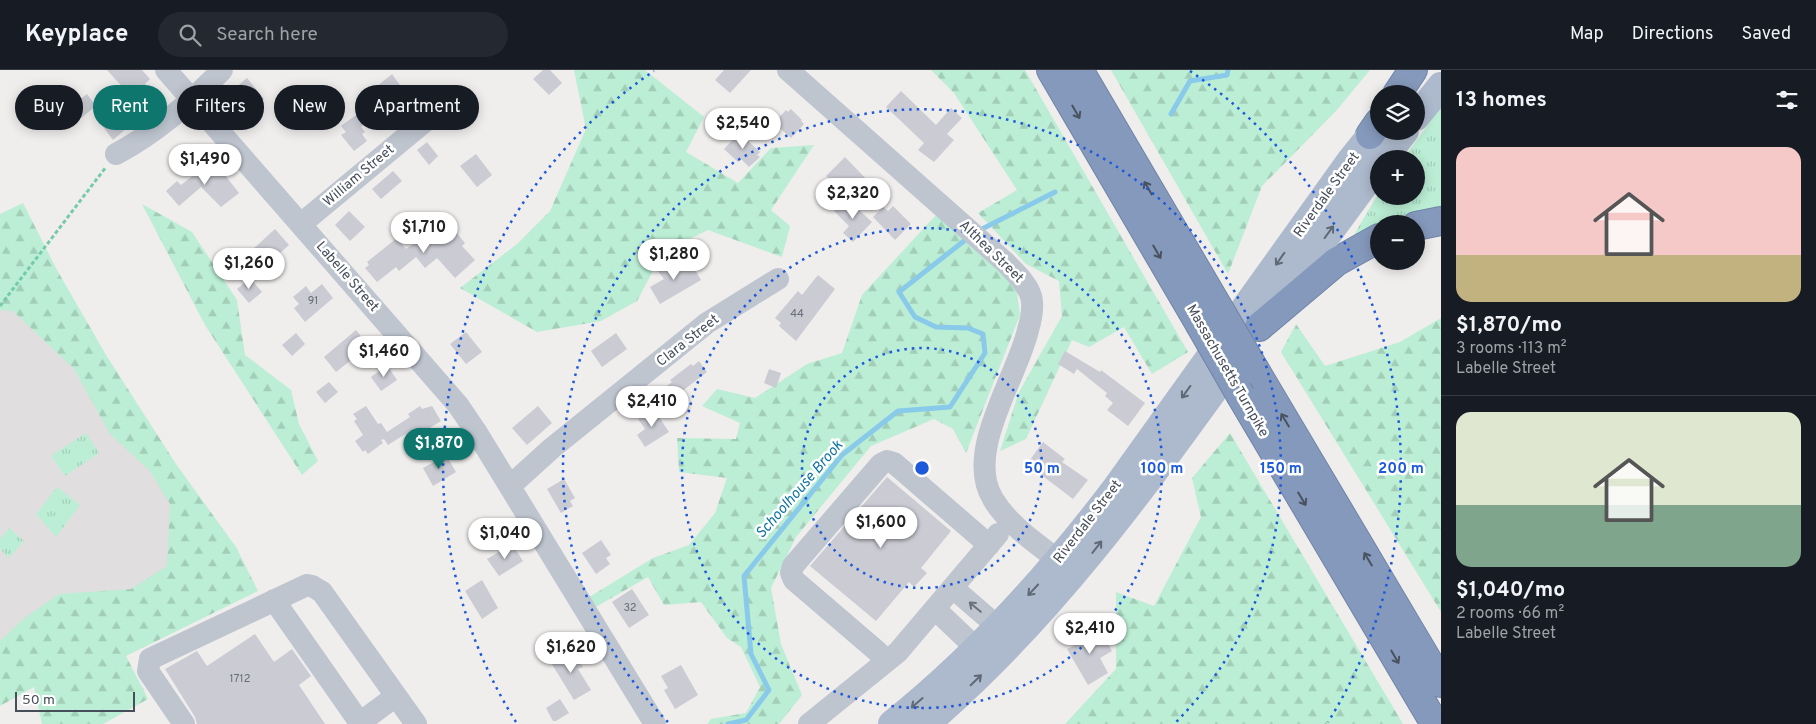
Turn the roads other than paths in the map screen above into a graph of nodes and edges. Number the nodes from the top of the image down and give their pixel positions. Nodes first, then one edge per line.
1 (166, 70) edge
2 (222, 70) edge
3 (788, 70) edge
4 (1051, 70) edge
5 (1079, 70) edge
6 (1413, 70) edge
7 (1424, 70) edge
8 (180, 85) edge
9 (208, 85) edge
10 (1403, 85) edge
11 (1412, 85) edge
12 (1441, 86) edge
13 (1425, 106) edge
14 (177, 112) edge
15 (219, 130) edge
16 (414, 130) edge
17 (1370, 135) edge
18 (1398, 140) edge
19 (1390, 150) edge
20 (116, 154) road end
21 (1370, 177) edge
22 (1441, 221) edge
23 (301, 224) junction
24 (1425, 224) edge
25 (1370, 243) edge
26 (778, 279) dead end
27 (1208, 314) junction
28 (1259, 327) junction
29 (510, 486) junction
30 (1010, 520) junction
31 (989, 545) junction
32 (1067, 567) junction
33 (952, 588) junction
34 (274, 600) junction
35 (1382, 608) junction
36 (935, 609) junction
37 (998, 627) junction
38 (977, 649) junction
39 (886, 662) junction
40 (1441, 683) edge
41 (396, 696) junction
42 (359, 723) edge
43 (184, 724) edge
44 (416, 724) edge
45 (655, 724) edge
46 (809, 724) edge
47 (892, 724) edge
48 (926, 724) edge
49 (1434, 724) edge

1 - 8 street, Labelle Street
2 - 9 street
3 - 30 street, Althea Street
4 -> 27 highway, Massachusetts Turnpike
27 -> 5 highway, Massachusetts Turnpike
6 - 10 highway
7 - 11 main road
12 - 13 main road
14 - 20 street
15 - 23 street, Labelle Street
16 - 23 street, William Street
17 -> 32 main road, Riverdale Street
18 - 19 main road, Riverdale Street
28 -> 21 main road, Riverdale Street
22 - 24 highway
23 - 29 street, Labelle Street
25 - 28 highway
26 - 29 street, Clara Street
35 -> 27 highway, Massachusetts Turnpike, bridge
27 -> 35 highway, Massachusetts Turnpike, bridge
32 -> 28 main road, Riverdale Street
29 - 45 street, Labelle Street
30 - 31 street
30 - 32 street, Althea Street
31 - 33 street
31 - 39 street
32 -> 37 main road, Riverdale Street
48 -> 32 main road, Riverdale Street
33 - 36 street
37 -> 33 street
34 - 41 street
34 - 42 street
34 - 43 street
35 - 40 highway, Massachusetts Turnpike
35 -> 49 highway, Massachusetts Turnpike
36 - 38 street
36 - 39 street
37 - 38 main road, Riverdale Street
38 -> 47 main road, Riverdale Street
39 - 46 street
41 - 42 street
41 - 44 street

